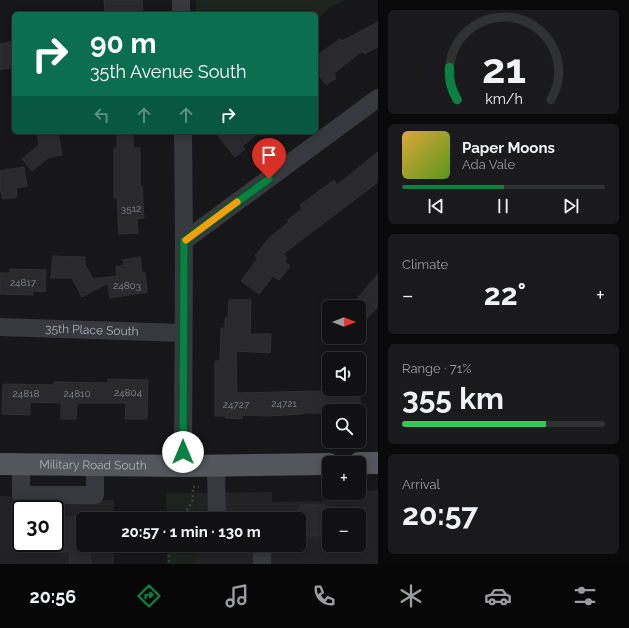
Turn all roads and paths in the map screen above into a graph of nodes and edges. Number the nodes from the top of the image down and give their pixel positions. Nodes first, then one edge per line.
1 (181, 0) edge
2 (181, 12) edge
3 (378, 98) edge
4 (183, 134) edge
5 (184, 241) junction
6 (0, 326) edge
7 (183, 333) junction
8 (366, 463) edge
9 (378, 463) edge
10 (10, 464) edge
11 (322, 464) edge
12 (95, 465) junction
13 (200, 466) junction
14 (186, 512) edge
15 (215, 512) edge
16 (169, 552) edge
17 (262, 552) edge
18 (169, 564) edge
19 (262, 564) edge

1 - 2 street
3 - 5 street
4 - 5 street
5 - 7 street
6 - 7 street, 35th Place South
7 - 13 street
8 - 9 main road
10 - 12 main road, Military Road South
10 - 12 street
11 - 13 main road, Military Road South
12 - 13 main road, Military Road South
13 - 14 path
13 - 15 street
16 - 18 path
17 - 19 street

